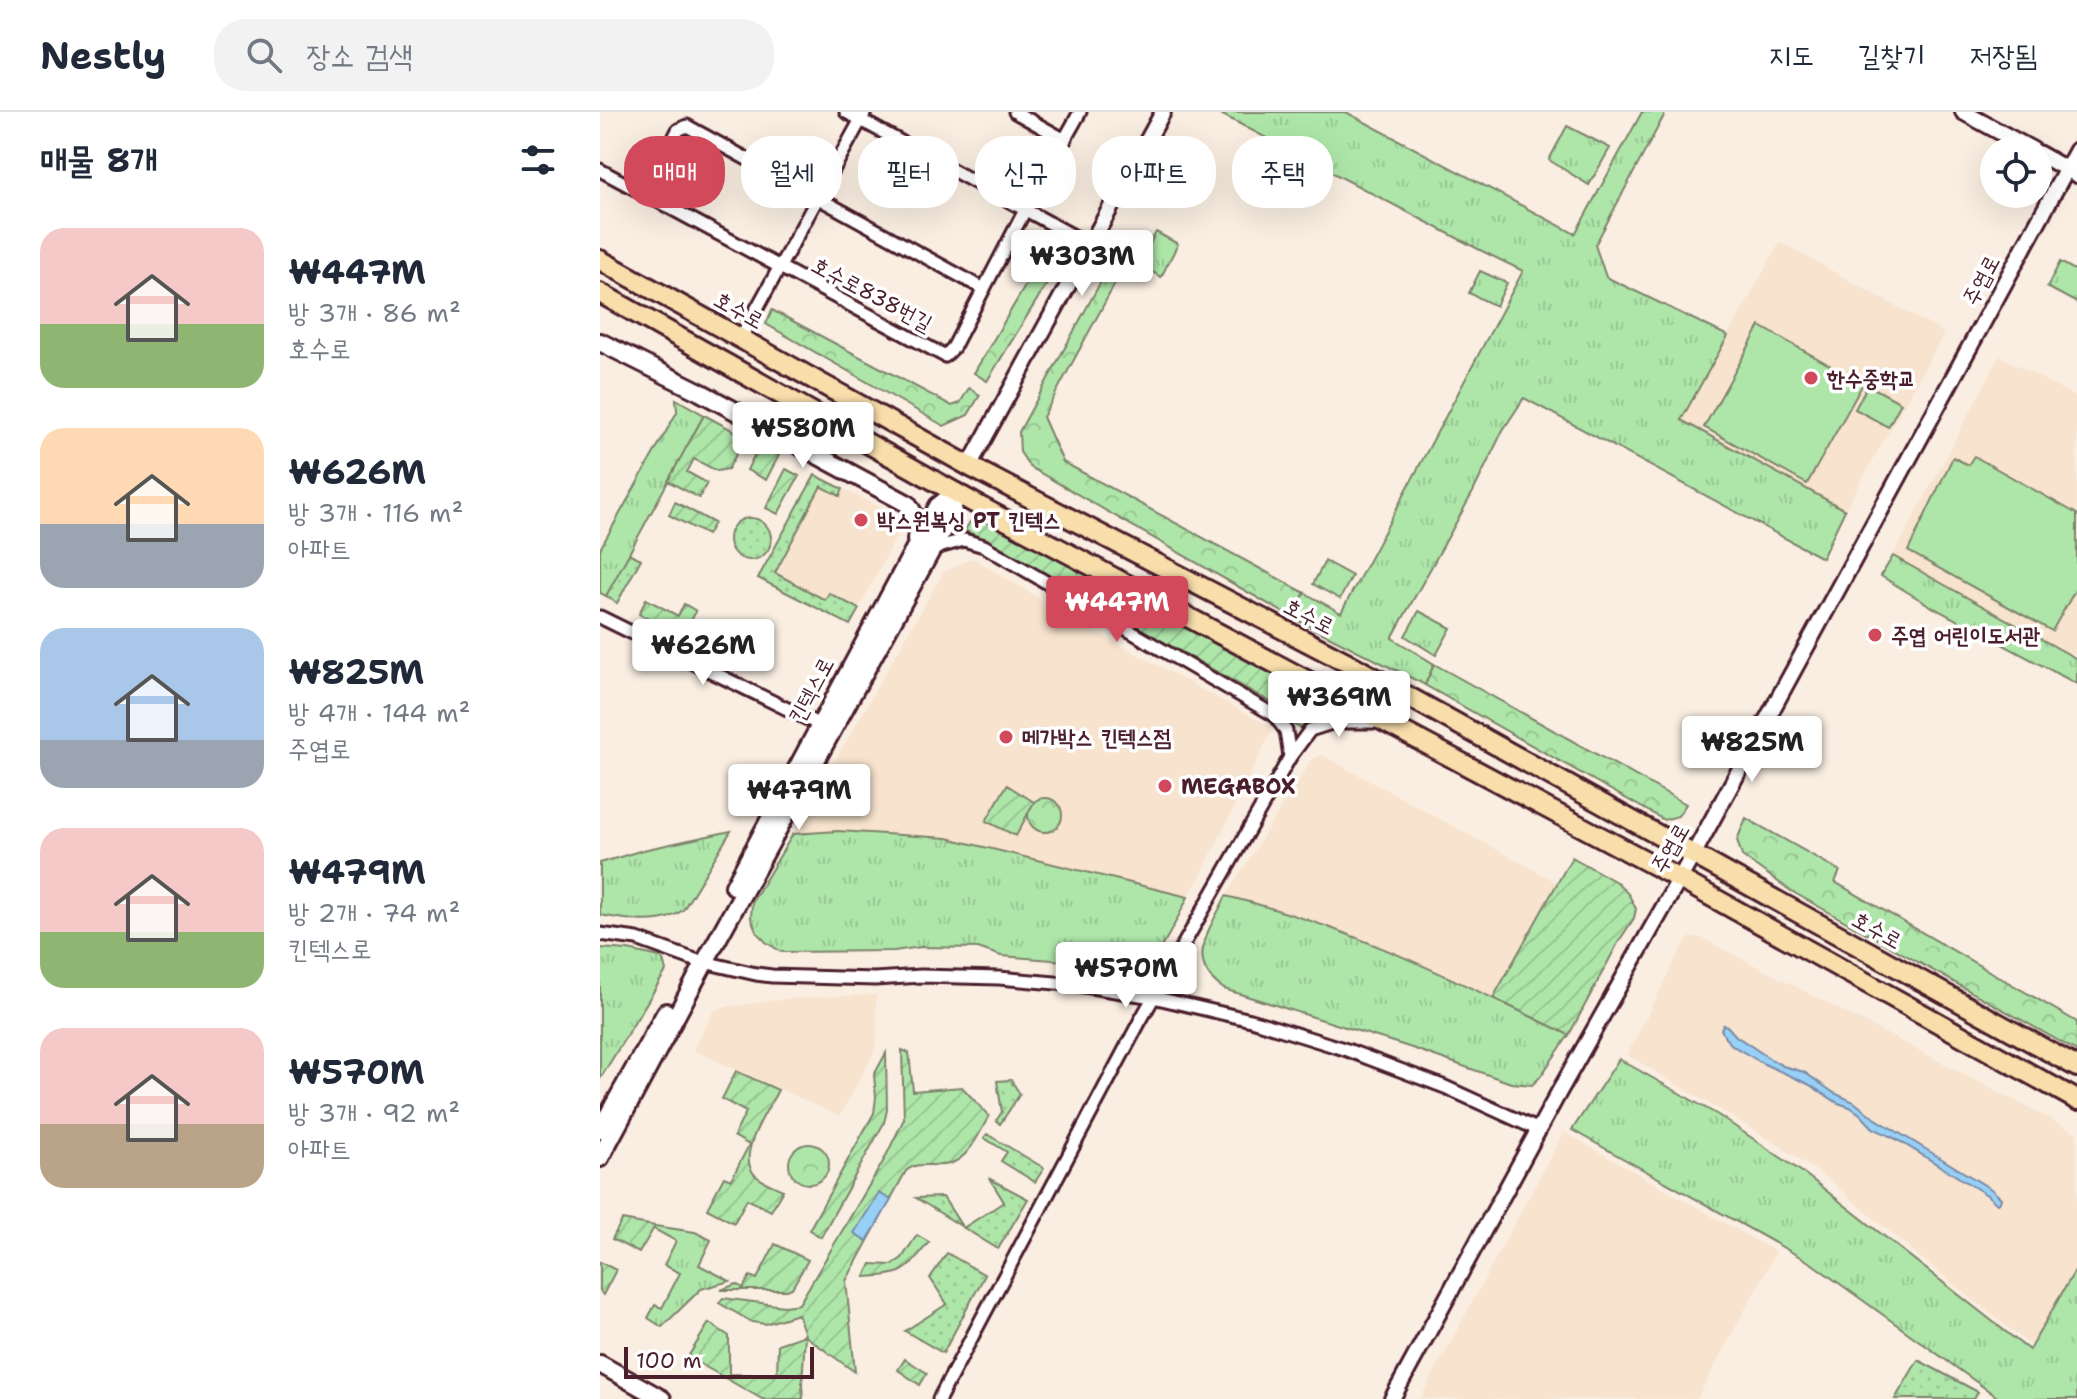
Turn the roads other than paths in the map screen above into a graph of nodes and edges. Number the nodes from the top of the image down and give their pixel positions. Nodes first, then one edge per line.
1 (846, 112) edge
2 (1015, 112) edge
3 (1080, 112) edge
4 (1163, 112) edge
5 (1963, 112) edge
6 (863, 116) edge
7 (675, 136) edge
8 (705, 136) edge
9 (1058, 136) edge
10 (1067, 136) edge
11 (2007, 136) edge
12 (2077, 150) edge
13 (842, 154) edge
14 (2052, 161) edge
15 (600, 170) edge
16 (2072, 172) edge
17 (624, 183) edge
18 (670, 208) edge
19 (812, 208) edge
20 (836, 208) edge
21 (1025, 210) junction
22 (1090, 245) junction
23 (600, 260) edge
24 (780, 267) junction
25 (984, 289) junction
26 (600, 293) edge
27 (740, 339) junction
28 (600, 342) edge
29 (969, 466) junction
30 (956, 492) junction
31 (923, 549) junction
32 (600, 617) edge
33 (1385, 722) junction
34 (820, 725) junction
35 (1290, 757) junction
36 (1693, 855) junction
37 (1678, 878) junction
38 (600, 934) edge
39 (700, 961) junction
40 (1153, 997) junction
41 (2077, 1067) edge
42 (2077, 1100) edge
43 (600, 1130) edge
44 (1539, 1130) junction
45 (600, 1158) edge
46 (600, 1364) edge
47 (662, 1399) edge
48 (939, 1399) edge
49 (1392, 1399) edge

1 - 6 street
2 - 9 street
3 - 10 street
4 - 22 street, 킨텍스로
5 - 11 street
6 - 13 street, 호수로838번길
6 - 21 street
7 - 8 street
12 - 16 street, 주엽로
14 - 16 street
15 - 17 street, 호수로838번길
16 - 36 street, 주엽로
18 - 24 street, 호수로838번길
19 - 24 street, 호수로838번길
20 - 25 street
21 - 22 street
21 - 25 street
22 - 29 street, 킨텍스로
23 - 27 main road, 호수로
24 - 25 street, 호수로838번길
24 - 27 street, 호수로838번길
26 - 30 main road
27 - 29 main road, 호수로
28 - 31 main road
29 - 30 main road, 킨텍스로
29 - 36 main road, 호수로
30 - 31 main road, 킨텍스로
30 - 33 main road
31 - 34 main road, 킨텍스로
31 - 35 street
31 - 39 main road, 킨텍스로
32 - 34 street
33 - 35 street
33 - 37 main road
34 - 39 main road, 킨텍스로
35 - 40 street
36 - 37 street, 주엽로
36 - 41 main road, 호수로
37 - 42 main road
37 - 44 street, 주엽로
38 - 39 street
39 - 40 street
39 - 43 main road, 킨텍스로
39 - 45 main road, 킨텍스로
40 - 44 street
40 - 48 street
44 - 49 street, 주엽로
46 - 47 main road

